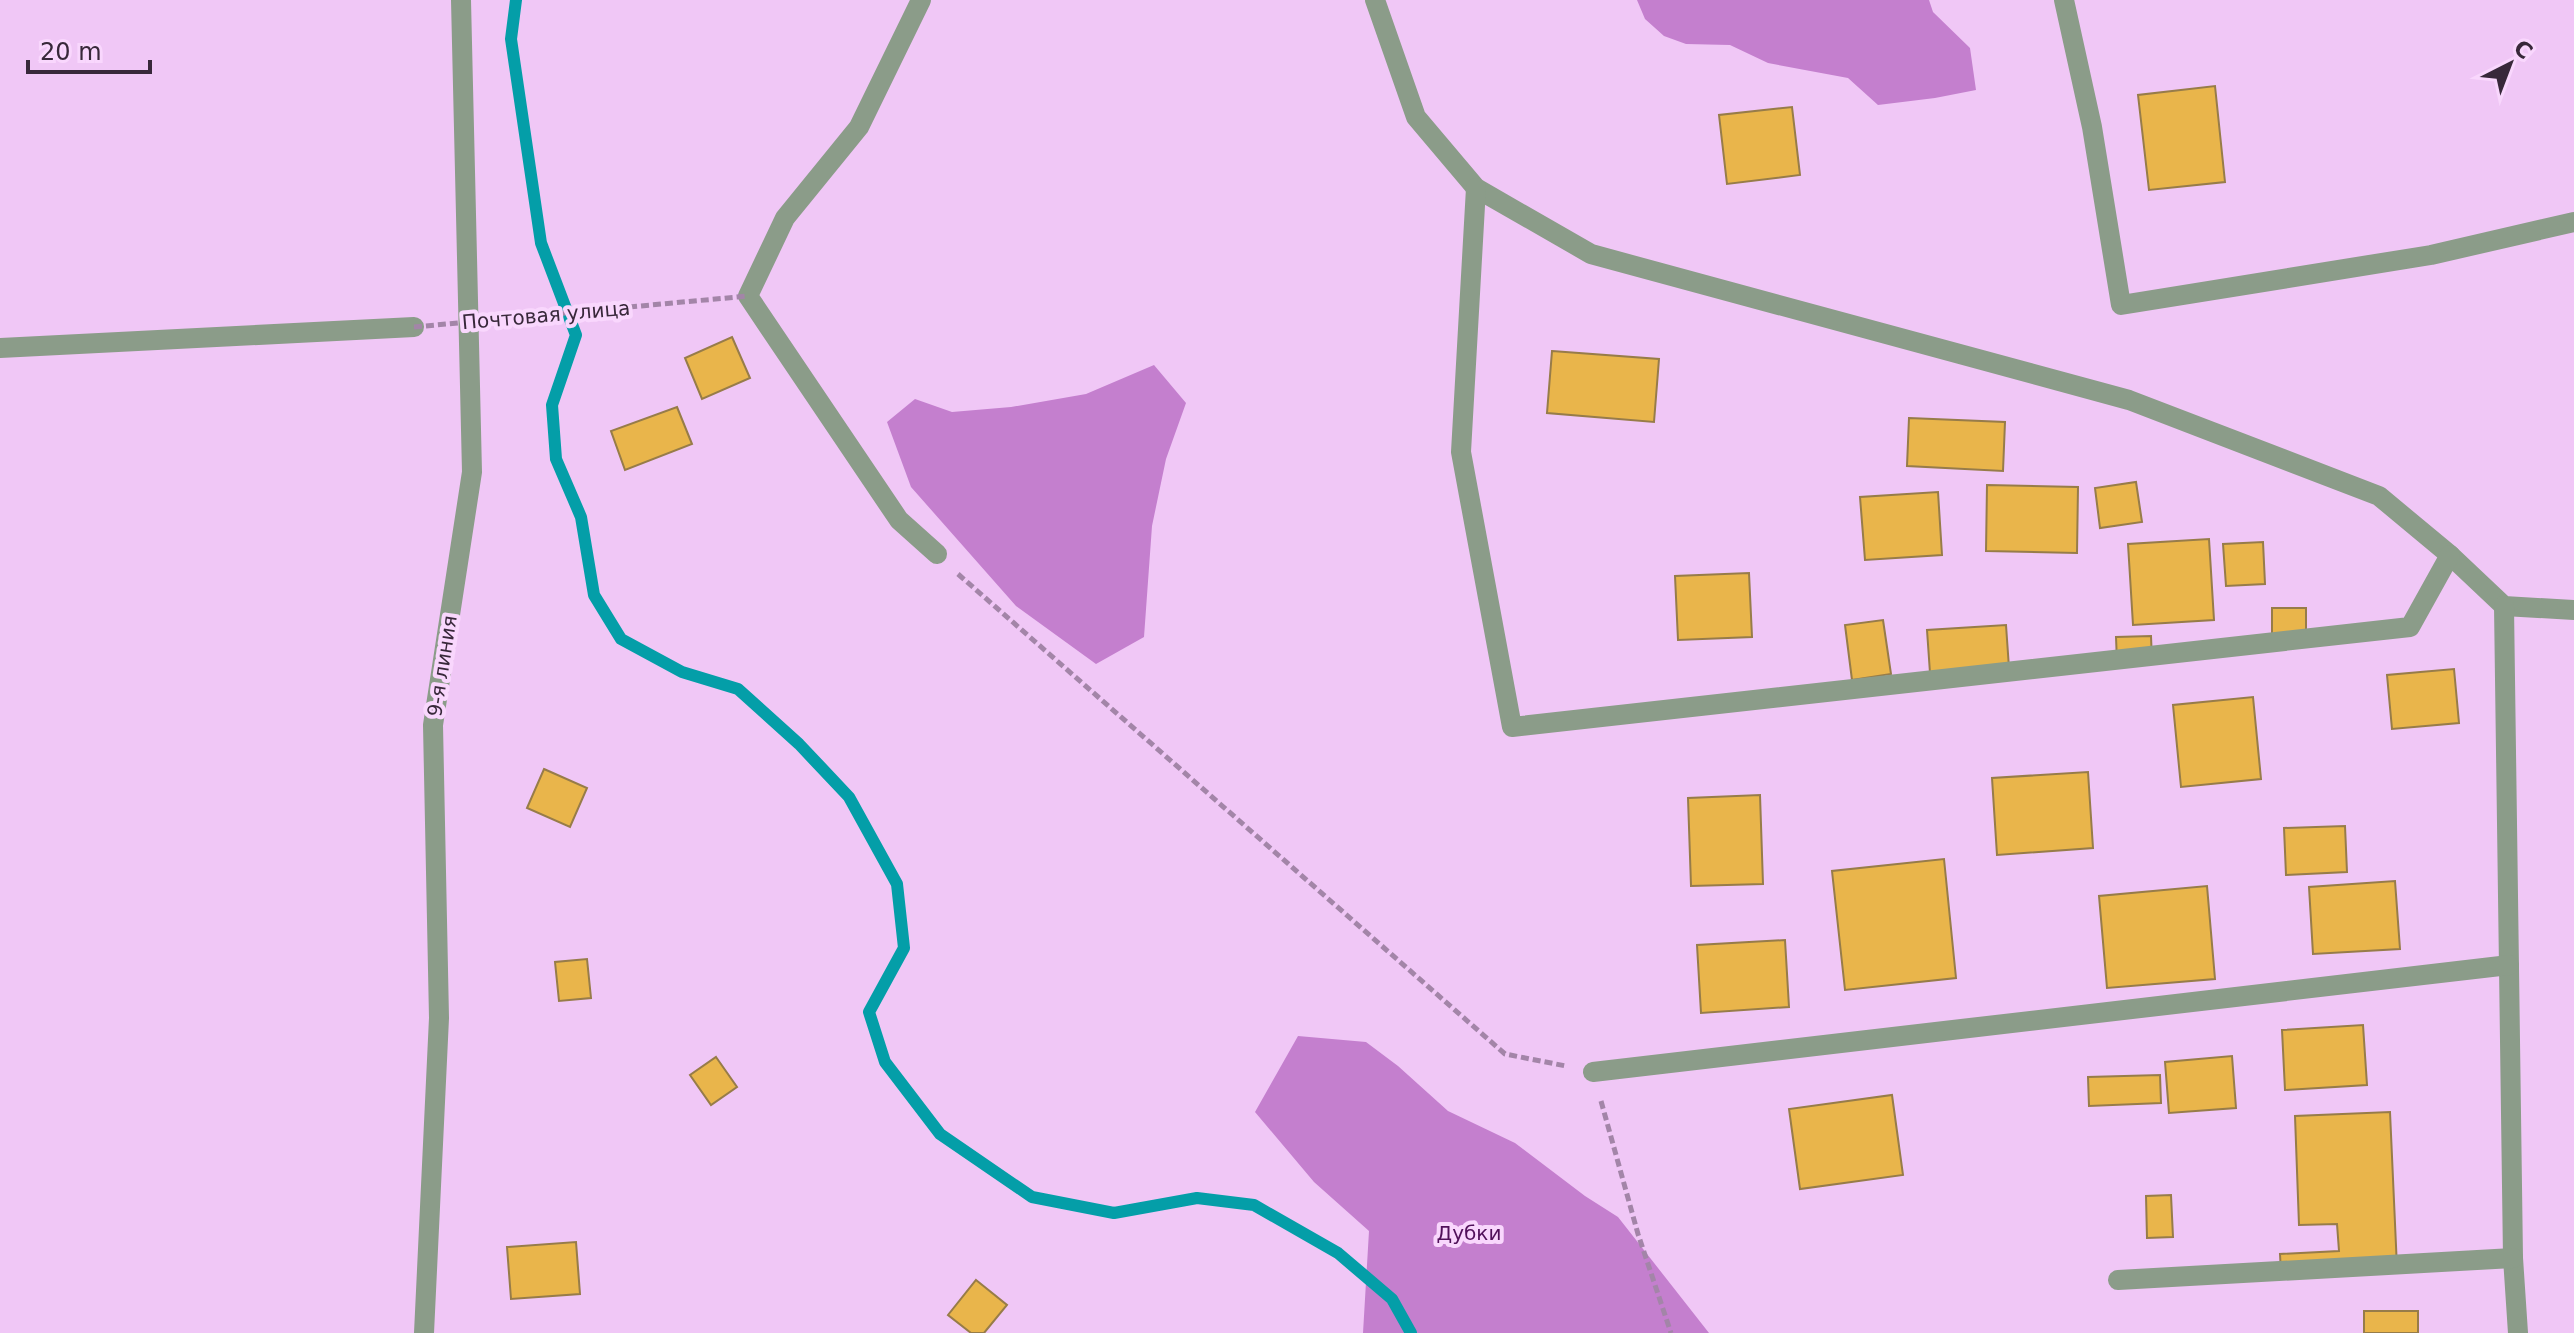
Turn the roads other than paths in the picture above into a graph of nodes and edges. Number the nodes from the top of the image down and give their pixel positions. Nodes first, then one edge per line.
1 (461, 0) edge
2 (921, 0) edge
3 (1375, 0) edge
4 (2064, 0) edge
5 (1476, 188) junction
6 (2574, 222) edge
7 (414, 327) road end
8 (0, 348) edge
9 (937, 554) road end
10 (2450, 555) junction
11 (2504, 606) junction
12 (2574, 610) edge
13 (2509, 965) junction
14 (1593, 1072) road end
15 (2513, 1258) junction
16 (2118, 1280) dead end
17 (424, 1333) edge
18 (2518, 1333) edge

1 - 17 street, 9-я линия
2 - 9 street
3 - 5 street
4 - 6 street
5 - 10 street
5 - 10 street
7 - 8 street
10 - 11 street
11 - 12 street
11 - 13 street
13 - 14 street
13 - 15 street
15 - 16 street
15 - 18 street

